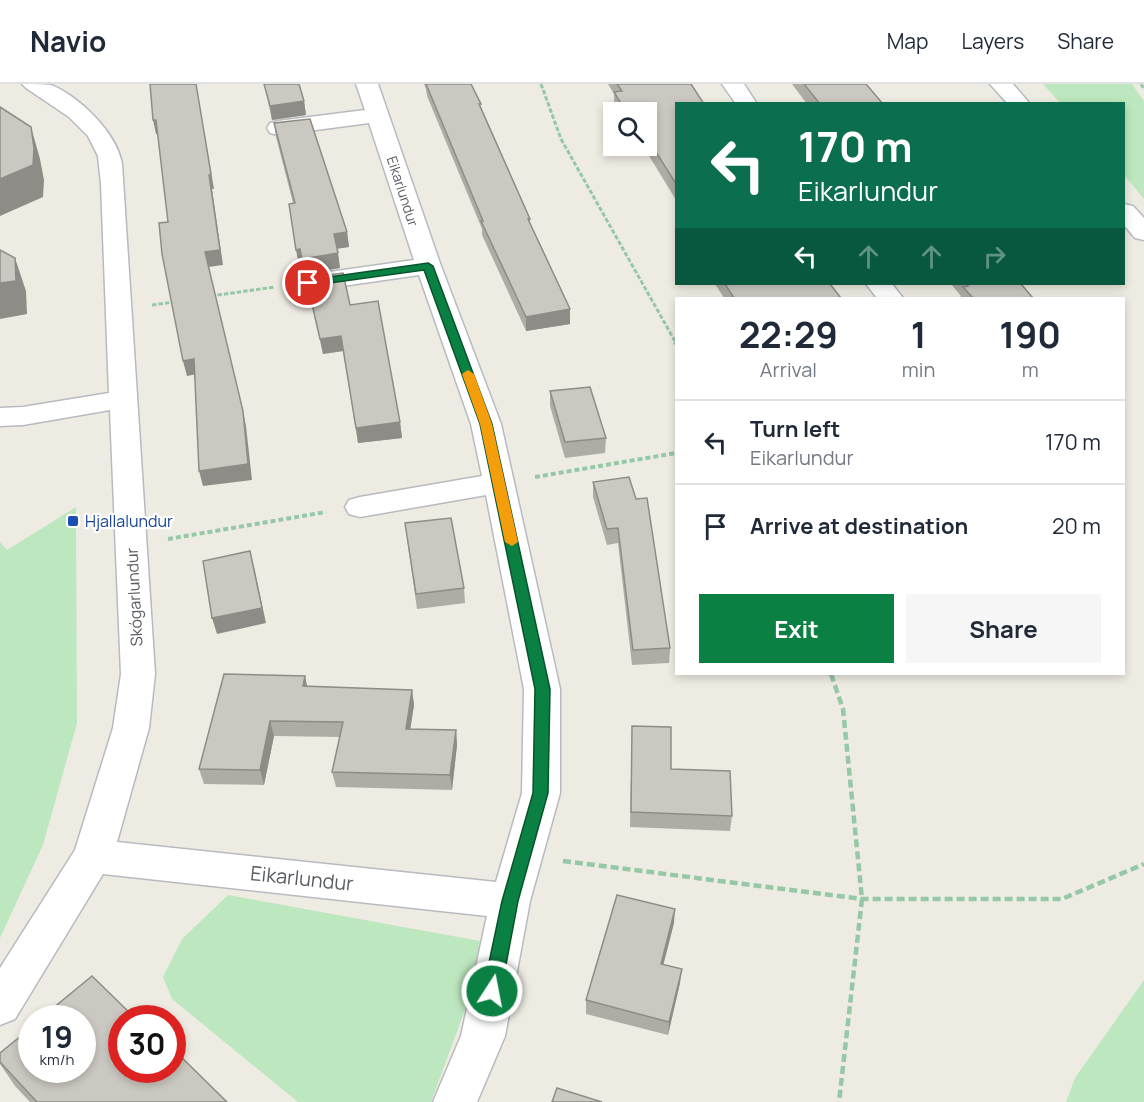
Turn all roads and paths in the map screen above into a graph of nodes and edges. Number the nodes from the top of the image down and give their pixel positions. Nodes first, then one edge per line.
1 (36, 84) edge
2 (367, 84) edge
3 (541, 84) edge
4 (733, 84) edge
5 (1001, 84) edge
6 (1141, 84) edge
7 (1144, 89) edge
8 (746, 102) edge
9 (1018, 102) edge
10 (378, 115) junction
11 (278, 128) edge
12 (1125, 212) edge
13 (1144, 233) edge
14 (428, 266) junction
15 (308, 283) joint
16 (880, 285) edge
17 (889, 297) edge
18 (201, 298) edge
19 (178, 301) edge
20 (142, 306) dead end
21 (675, 342) edge
22 (124, 399) junction
23 (0, 417) edge
24 (675, 453) edge
25 (499, 483) junction
26 (360, 507) joint
27 (167, 539) dead end
28 (831, 675) edge
29 (93, 856) junction
30 (523, 856) junction
31 (1144, 864) edge
32 (862, 899) junction
33 (510, 901) junction
34 (0, 1005) edge
35 (455, 1102) edge
36 (839, 1102) edge

1 - 22 street, Skógarlundur
2 - 10 street, Eikarlundur
3 - 21 path
4 - 8 street
5 - 9 street
6 - 7 path
10 - 11 street
10 - 14 street, Eikarlundur
12 - 13 street
14 - 15 street
14 - 25 street, Eikarlundur
15 - 18 path
16 - 17 street
19 - 20 path
22 - 23 street
22 - 29 street, Skógarlundur
24 - 25 path
25 - 26 street
25 - 30 street, Eikarlundur
26 - 27 path
28 - 32 path
29 - 33 street, Eikarlundur
29 - 34 street, Skógarlundur
30 - 32 path
30 - 33 street, Eikarlundur
31 - 32 path
32 - 36 path
33 - 35 street, Eikarlundur

